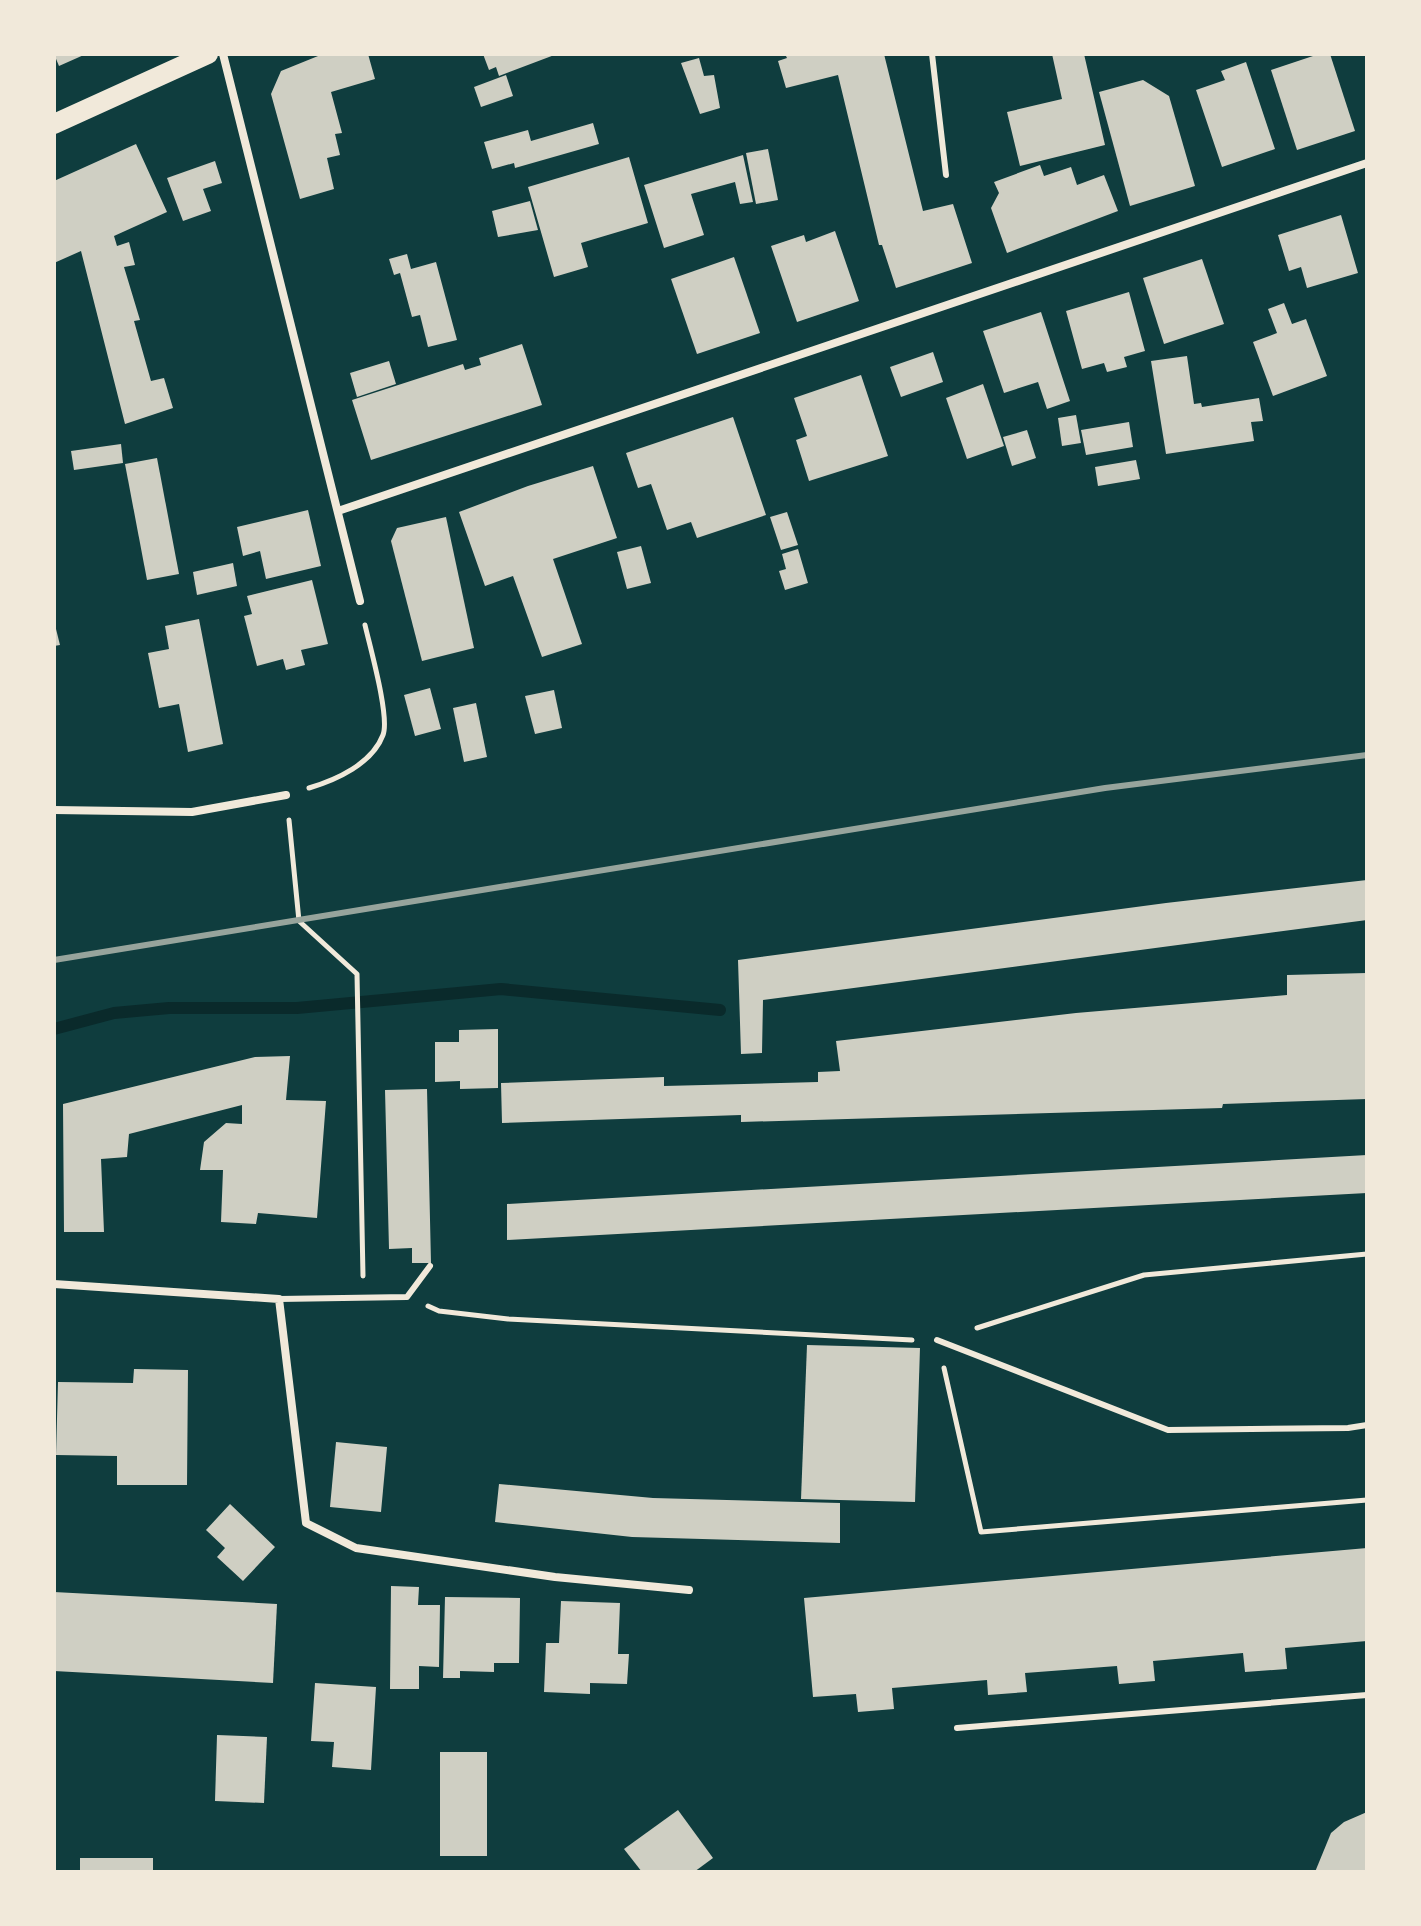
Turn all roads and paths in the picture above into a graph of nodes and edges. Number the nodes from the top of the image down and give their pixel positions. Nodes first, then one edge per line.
1 (208, 54) edge
2 (223, 54) edge
3 (932, 54) edge
4 (54, 124) edge
5 (1367, 163) edge
6 (946, 175) dead end
7 (338, 511) junction
8 (360, 601) joint
9 (286, 795) junction
10 (54, 810) edge
11 (1367, 1254) edge
12 (430, 1266) dead end
13 (54, 1284) edge
14 (364, 1297) junction
15 (407, 1297) junction
16 (279, 1299) junction
17 (937, 1340) junction
18 (1367, 1425) edge
19 (1367, 1500) edge
20 (689, 1590) dead end
21 (1367, 1695) edge
22 (957, 1728) dead end

1 - 4 main road
2 - 7 street
3 - 6 lane
5 - 7 street
7 - 8 street
8 - 9 path
9 - 10 street
9 - 14 path
11 - 17 path
12 - 15 lane
13 - 16 street
14 - 15 lane
14 - 16 lane
15 - 17 path
16 - 20 street
17 - 18 lane
17 - 19 path
21 - 22 lane

